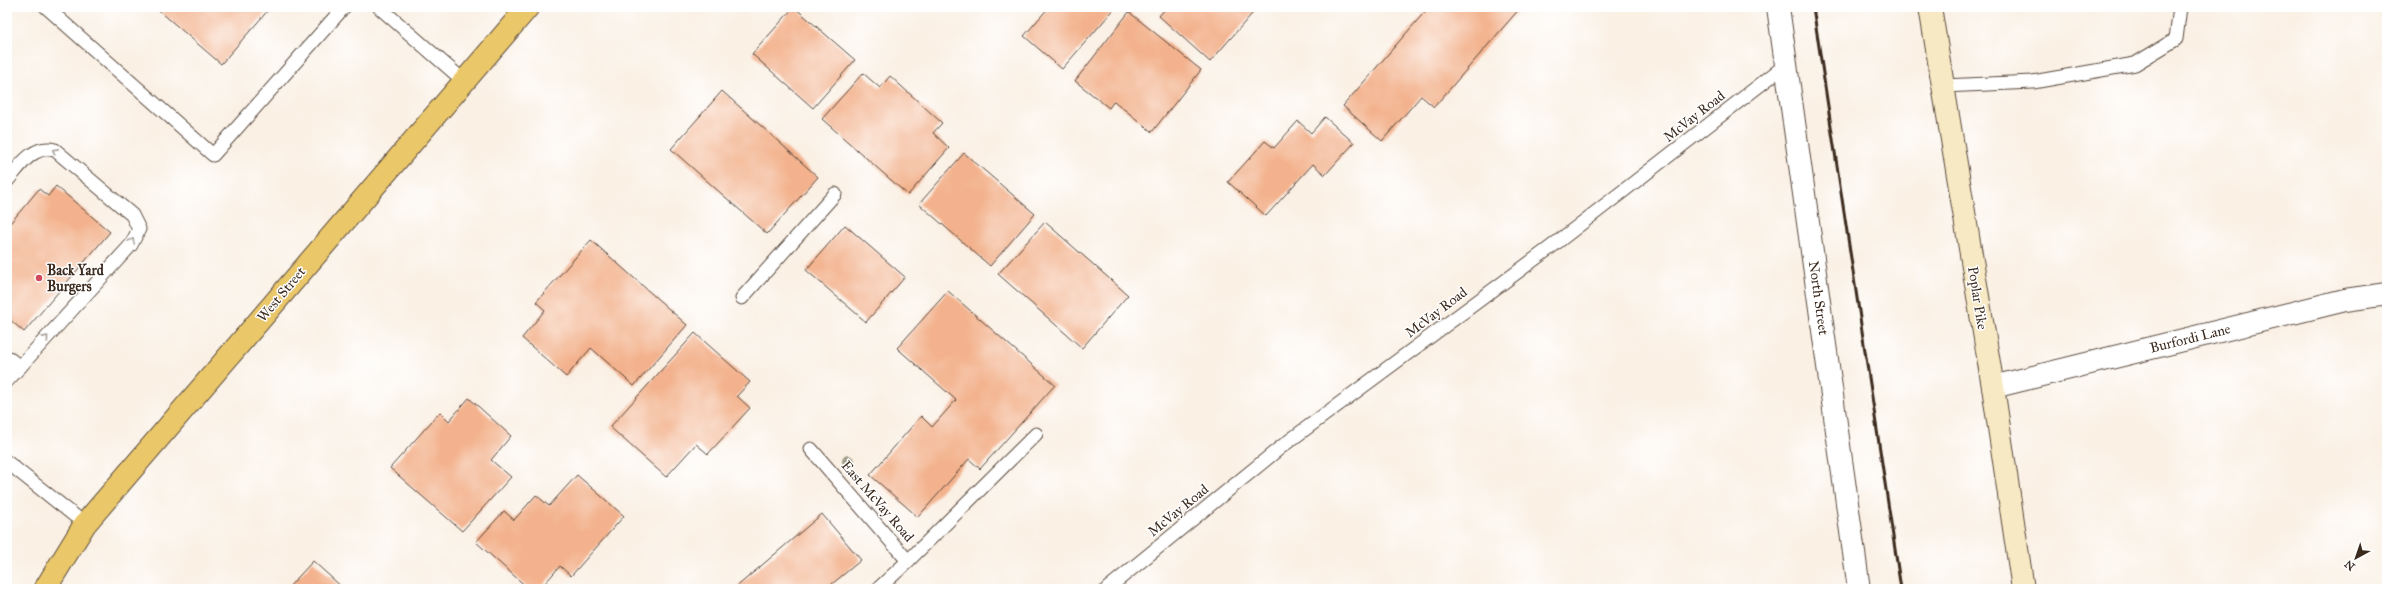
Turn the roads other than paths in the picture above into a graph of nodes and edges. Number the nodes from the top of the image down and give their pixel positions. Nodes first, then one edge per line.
1 (46, 7) edge
2 (344, 7) edge
3 (379, 7) edge
4 (528, 7) edge
5 (1778, 7) edge
6 (1930, 7) edge
7 (2180, 7) edge
8 (1787, 64) junction
9 (464, 82) junction
10 (1943, 86) junction
11 (7, 181) edge
12 (835, 194) dead end
13 (2387, 294) edge
14 (742, 298) dead end
15 (7, 357) edge
16 (20, 367) junction
17 (7, 381) edge
18 (1993, 387) junction
19 (1036, 434) dead end
20 (811, 449) dead end
21 (7, 462) edge
22 (85, 524) junction
23 (908, 561) junction
24 (45, 589) edge
25 (878, 589) edge
26 (1107, 589) edge
27 (1859, 589) edge
28 (2022, 589) edge

1 - 2 lane
3 - 9 lane
4 - 9 main road, West Street
5 - 8 street, North Street
6 - 10 main road, Poplar Pike
7 - 10 lane
8 - 26 lane, McVay Road
8 - 27 street, North Street
9 - 22 main road, West Street
10 - 18 main road, Poplar Pike
16 -> 11 lane
12 - 14 lane
13 - 18 street, Burfordi Lane
15 - 16 lane
16 - 17 lane
18 - 28 main road, Poplar Pike
19 - 23 lane
20 - 23 lane, East McVay Road
21 - 22 lane
22 - 24 main road, West Street
23 - 25 lane, East McVay Road

